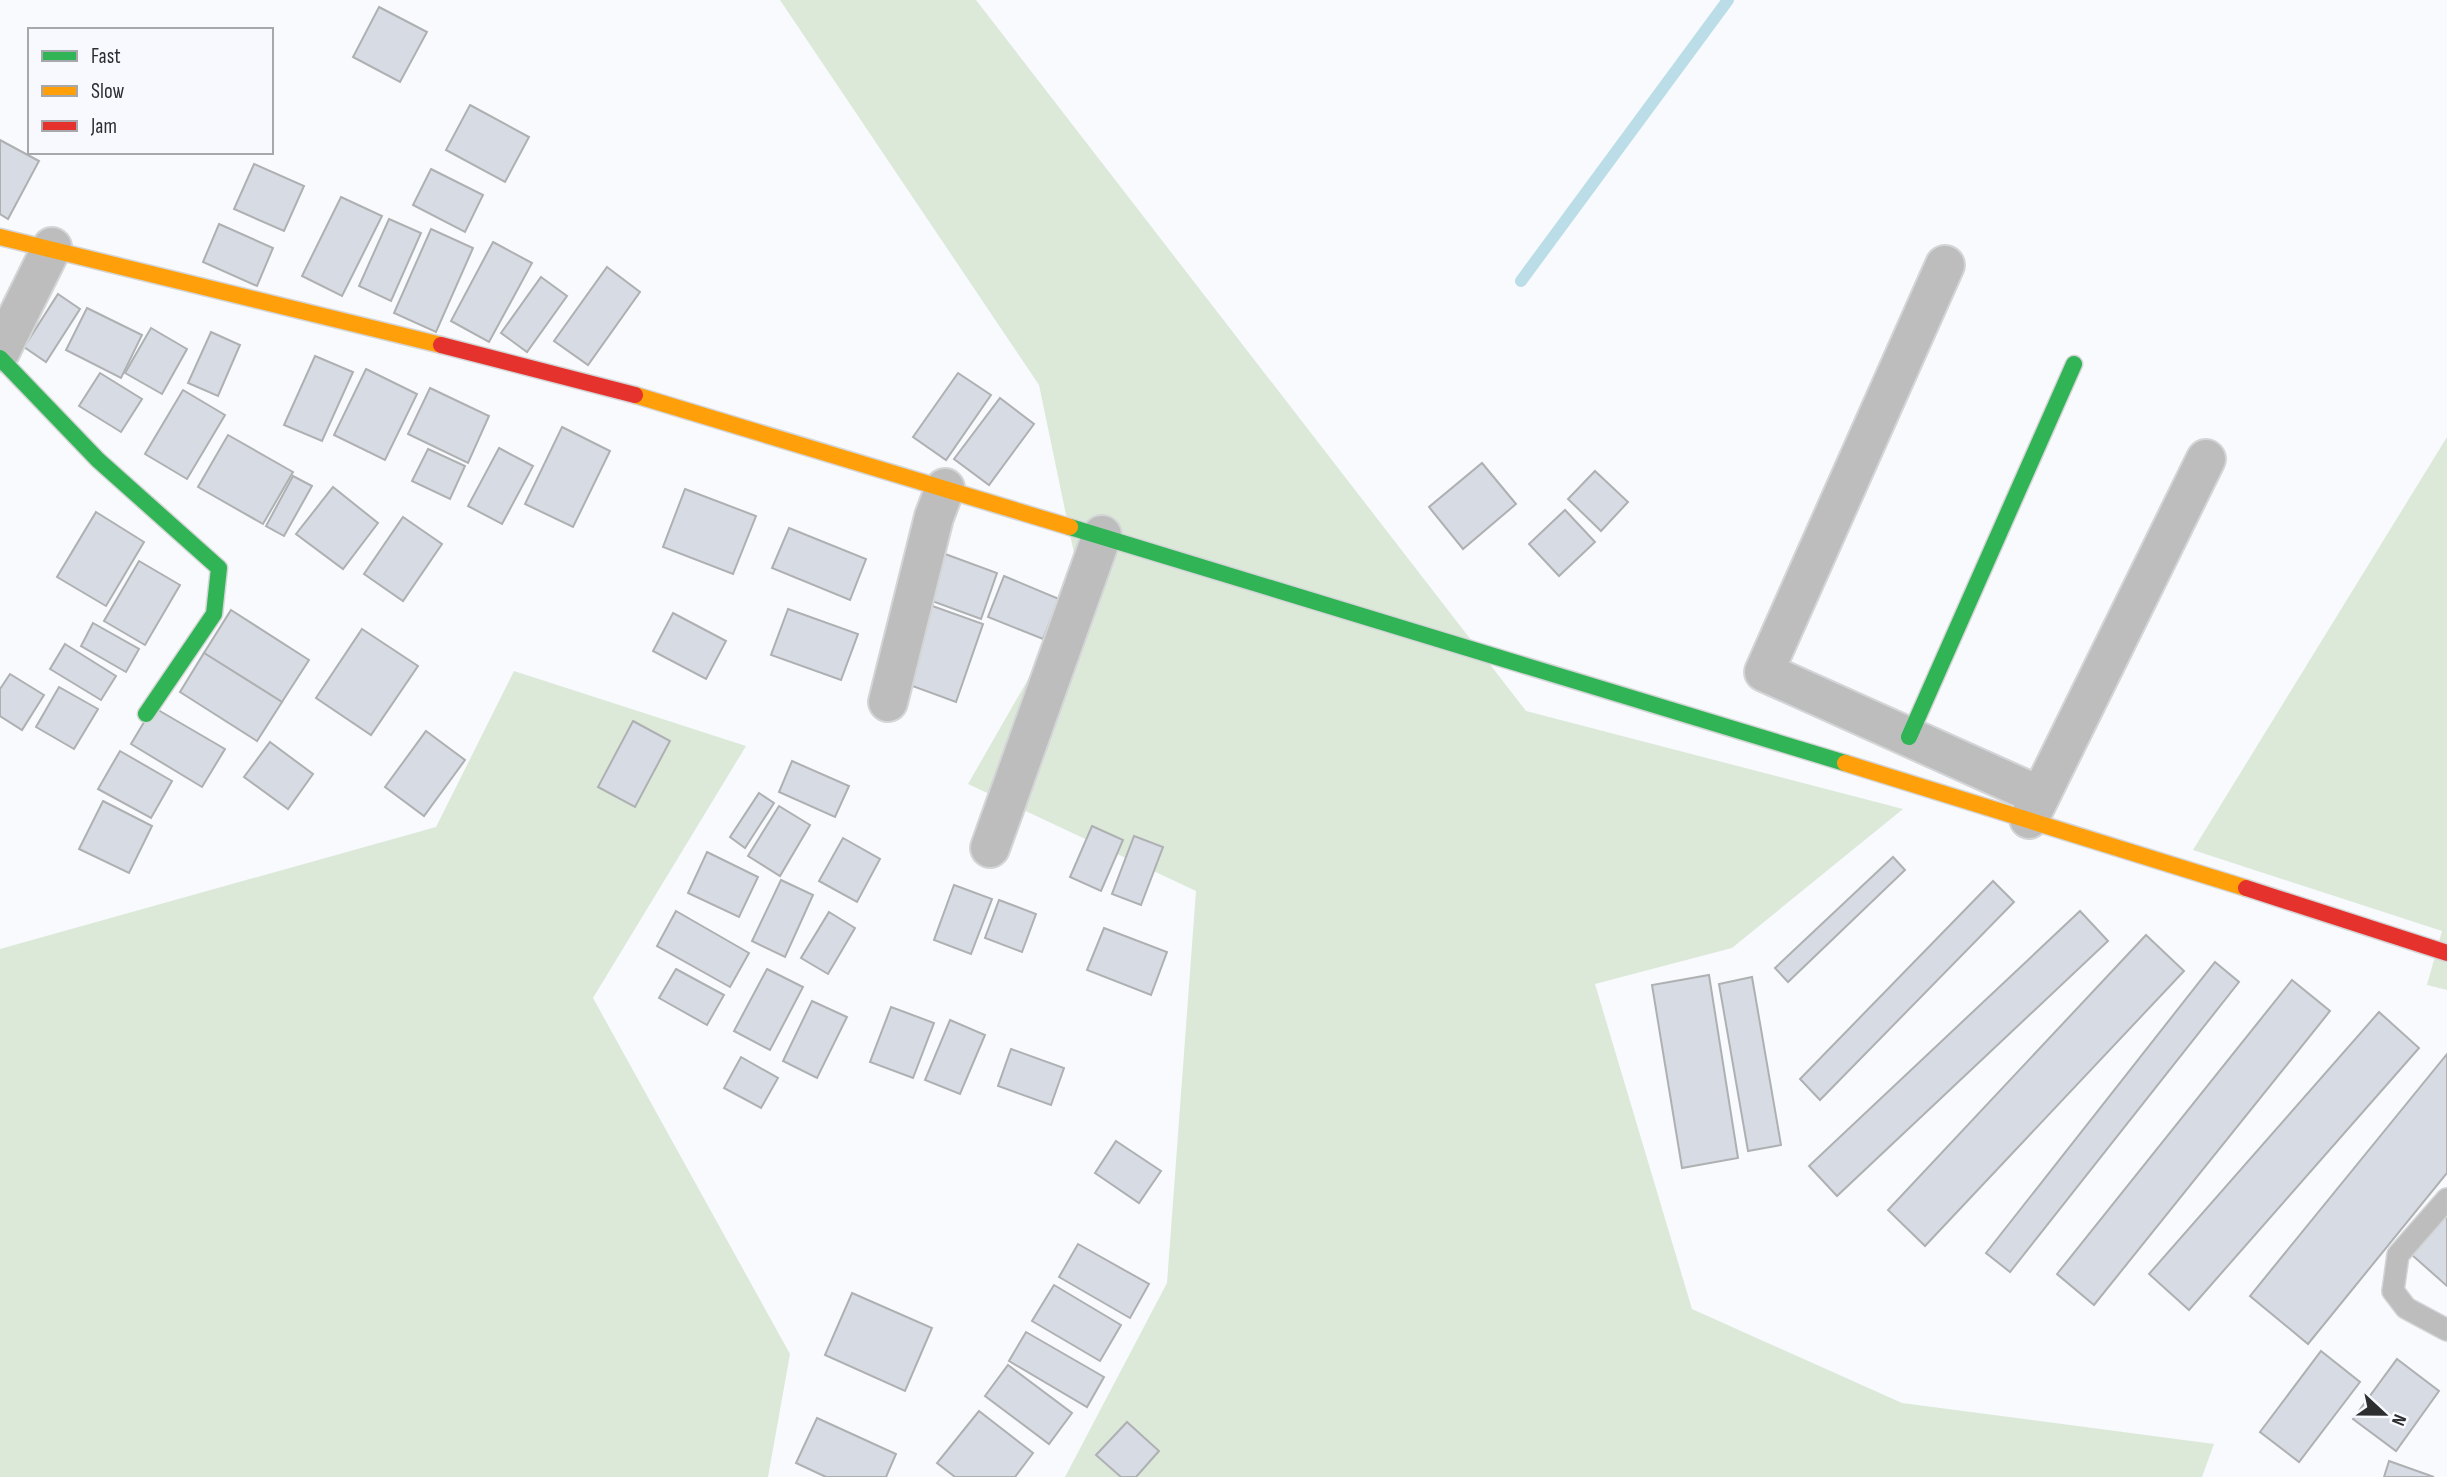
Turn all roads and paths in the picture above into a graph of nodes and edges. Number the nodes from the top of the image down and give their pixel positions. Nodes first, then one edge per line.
1 (0, 237) edge
2 (52, 247) junction
3 (1945, 265) dead end
4 (0, 352) edge
5 (0, 358) edge
6 (2074, 364) dead end
7 (2206, 459) dead end
8 (945, 488) junction
9 (1102, 535) junction
10 (888, 702) dead end
11 (146, 714) dead end
12 (1909, 737) junction
13 (2034, 808) junction
14 (990, 848) dead end
15 (2447, 953) edge
16 (2447, 1199) edge
17 (2447, 1330) edge

1 - 2 street
2 - 4 street
2 - 8 street
3 - 12 street
5 - 11 street
6 - 12 street
7 - 13 street
8 - 9 street
8 - 10 street
9 - 13 street
9 - 14 street
12 - 13 street
13 - 15 street
16 - 17 lane

